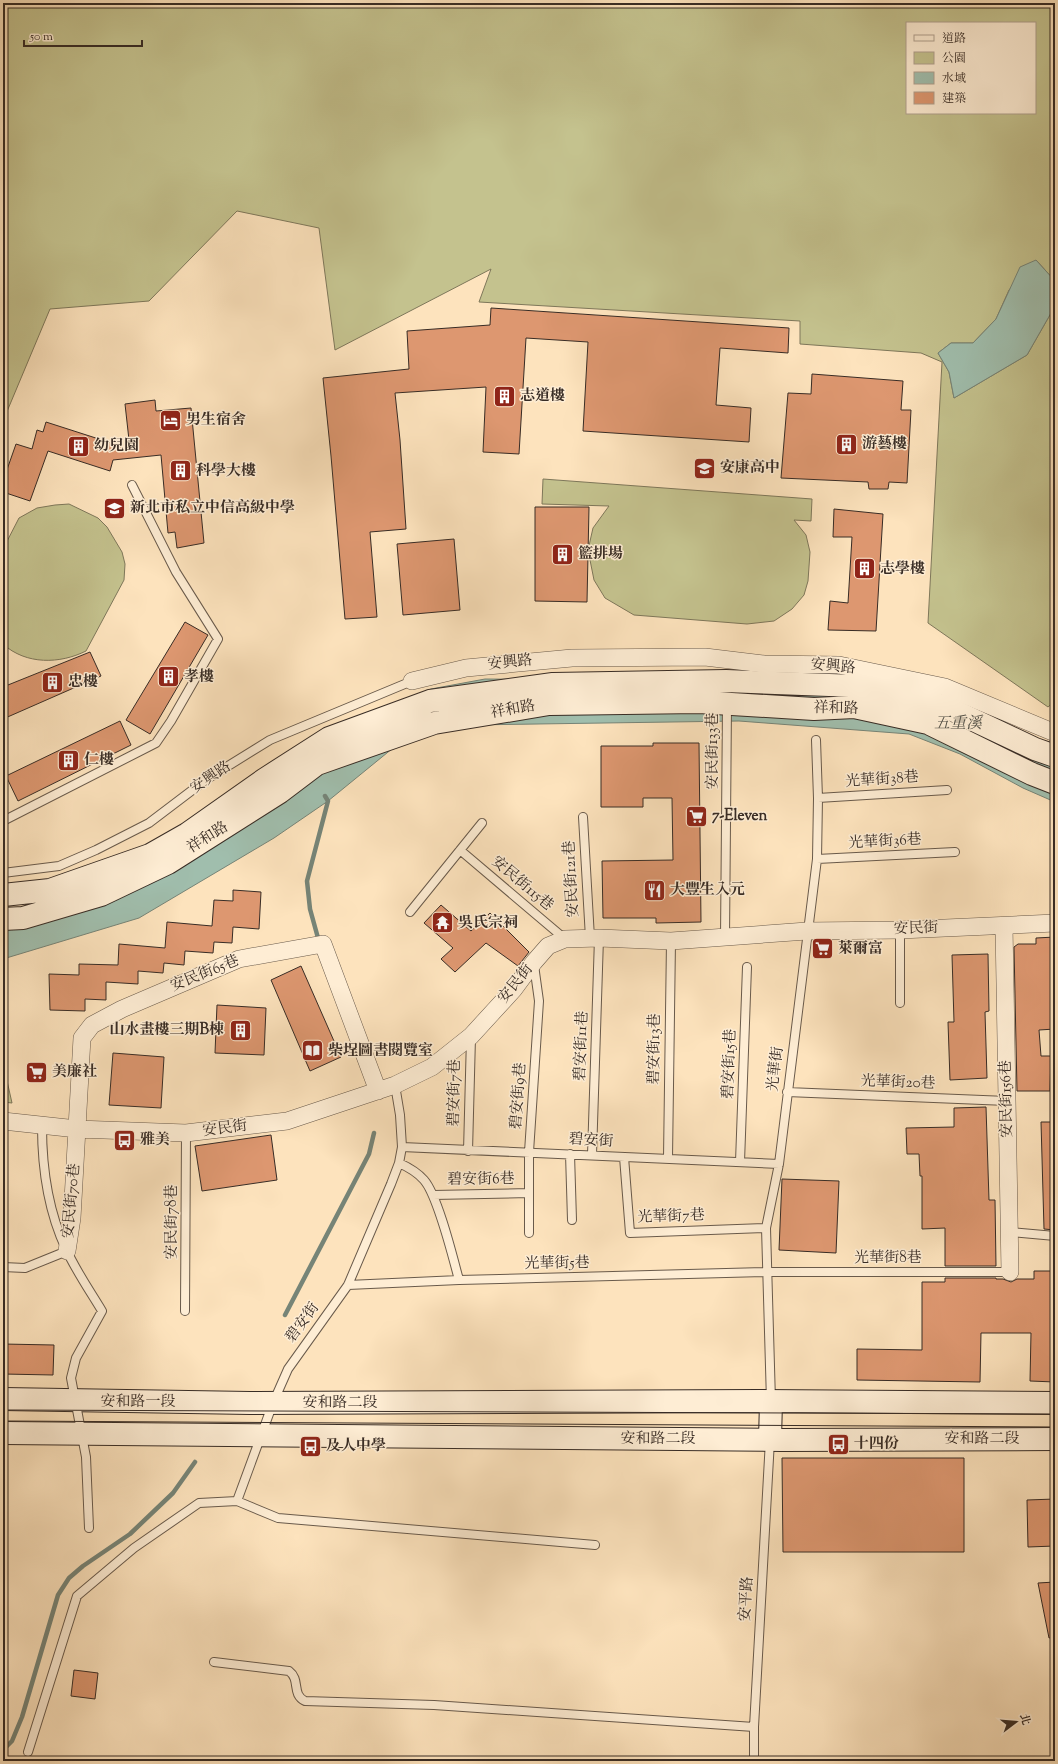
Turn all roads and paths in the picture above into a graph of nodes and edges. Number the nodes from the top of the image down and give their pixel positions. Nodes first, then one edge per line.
1 (132, 485) dead end
2 (412, 681) joint
3 (726, 681) junction
4 (1055, 733) edge
5 (816, 740) dead end
6 (1055, 756) edge
7 (1055, 782) edge
8 (947, 790) dead end
9 (818, 798) junction
10 (583, 817) dead end
11 (3, 821) edge
12 (482, 823) dead end
13 (460, 850) junction
14 (955, 852) dead end
15 (817, 859) junction
16 (3, 873) edge
17 (3, 895) edge
18 (410, 912) dead end
19 (3, 920) edge
20 (1055, 923) edge
21 (1004, 926) junction
22 (900, 930) junction
23 (807, 931) junction
24 (594, 938) junction
25 (725, 938) junction
26 (565, 939) junction
27 (671, 940) junction
28 (534, 962) junction
29 (747, 967) dead end
30 (900, 1003) dead end
31 (471, 1036) junction
32 (395, 1085) junction
33 (378, 1091) junction
34 (788, 1092) junction
35 (1007, 1101) junction
36 (3, 1121) edge
37 (42, 1126) junction
38 (77, 1129) junction
39 (186, 1133) junction
40 (402, 1147) junction
41 (468, 1151) junction
42 (529, 1152) junction
43 (570, 1154) junction
44 (592, 1155) junction
45 (624, 1157) junction
46 (668, 1158) junction
47 (740, 1162) junction
48 (399, 1163) junction
49 (779, 1164) junction
50 (529, 1193) junction
51 (433, 1195) junction
52 (572, 1220) dead end
53 (766, 1228) junction
54 (1010, 1232) junction
55 (529, 1233) dead end
56 (1055, 1236) edge
57 (67, 1251) junction
58 (3, 1267) edge
59 (766, 1272) junction
60 (1010, 1272) joint
61 (459, 1280) junction
62 (348, 1285) junction
63 (185, 1311) dead end
64 (3, 1400) edge
65 (75, 1401) junction
66 (771, 1402) junction
67 (273, 1403) junction
68 (1055, 1403) edge
69 (3, 1433) edge
70 (82, 1434) junction
71 (262, 1436) junction
72 (1055, 1439) edge
73 (770, 1440) junction
74 (237, 1501) junction
75 (89, 1528) dead end
76 (595, 1545) dead end
77 (214, 1662) dead end
78 (754, 1727) junction
79 (28, 1752) dead end
80 (754, 1761) edge

1 - 11 lane
2 - 3 street, 安興路
2 - 16 lane, 安興路
3 - 4 street, 安興路
3 - 6 main road, 祥和路
3 - 7 main road, 祥和路
3 - 17 main road, 祥和路
3 - 19 main road, 祥和路
3 - 25 lane, 安民街133巷
5 - 9 lane, 光華街
8 - 9 lane, 光華街38巷
9 - 15 lane, 光華街
10 - 24 lane, 安民街121巷
12 - 13 lane
13 - 18 lane
13 - 26 lane, 安民街115巷
14 - 15 lane, 光華街36巷
15 - 23 lane, 光華街
20 - 21 street, 安民街
21 - 22 street, 安民街
21 - 35 street, 安民街156巷
22 - 23 street, 安民街
22 - 30 lane
23 - 25 street, 安民街
23 - 34 lane, 光華街
24 - 26 street, 安民街
24 - 27 street, 安民街
24 - 44 lane, 碧安街11巷
25 - 27 street, 安民街
26 - 28 street, 安民街
27 - 46 lane, 碧安街13巷
28 - 31 street, 安民街
28 - 42 lane, 碧安街9巷
29 - 47 lane, 碧安街15巷
31 - 32 street, 安民街
31 - 41 lane, 碧安街7巷
32 - 33 street, 安民街
32 - 40 lane, 碧安街
33 - 38 street, 安民街65巷
33 - 39 street, 安民街
34 - 35 lane, 光華街20巷
34 - 49 lane, 光華街
35 - 54 street, 安民街156巷
36 - 37 street, 安民街
37 - 38 street, 安民街
37 - 57 lane
38 - 39 street, 安民街
38 - 57 street, 安民街70巷
39 - 63 lane, 安民街78巷
40 - 41 lane, 碧安街
40 - 48 lane, 碧安街
41 - 42 lane, 碧安街
42 - 43 lane, 碧安街
42 - 50 lane, 碧安街9巷
43 - 44 lane, 碧安街
43 - 52 lane
44 - 45 lane, 碧安街
45 - 46 lane, 碧安街
45 - 53 lane, 光華街7巷
46 - 47 lane, 碧安街
47 - 49 lane, 碧安街
48 - 51 lane
48 - 62 lane, 碧安街
49 - 53 lane, 光華街
50 - 51 lane, 碧安街6巷
50 - 55 lane, 碧安街9巷
51 - 61 lane
53 - 59 lane, 光華街
54 - 56 lane
54 - 60 street, 安民街156巷
57 - 58 lane
57 - 65 lane, 安民街70巷
59 - 60 lane, 光華街8巷
59 - 61 lane, 光華街5巷
59 - 66 lane, 光華街
61 - 62 lane, 光華街5巷
62 - 67 lane, 碧安街
64 - 65 main road, 安和路一段
65 - 67 main road, 安和路一段
65 - 70 lane
66 - 67 main road, 安和路二段
66 - 68 main road, 安和路二段
66 - 73 main road
67 - 71 lane, 碧安街
69 - 70 main road
70 - 71 main road
70 - 75 lane
71 - 73 main road, 安和路二段
71 - 74 lane, 碧安街
72 - 73 main road, 安和路二段
73 - 78 lane, 安平路
74 - 76 lane
74 - 79 lane
77 - 78 lane
78 - 80 lane, 安平路

